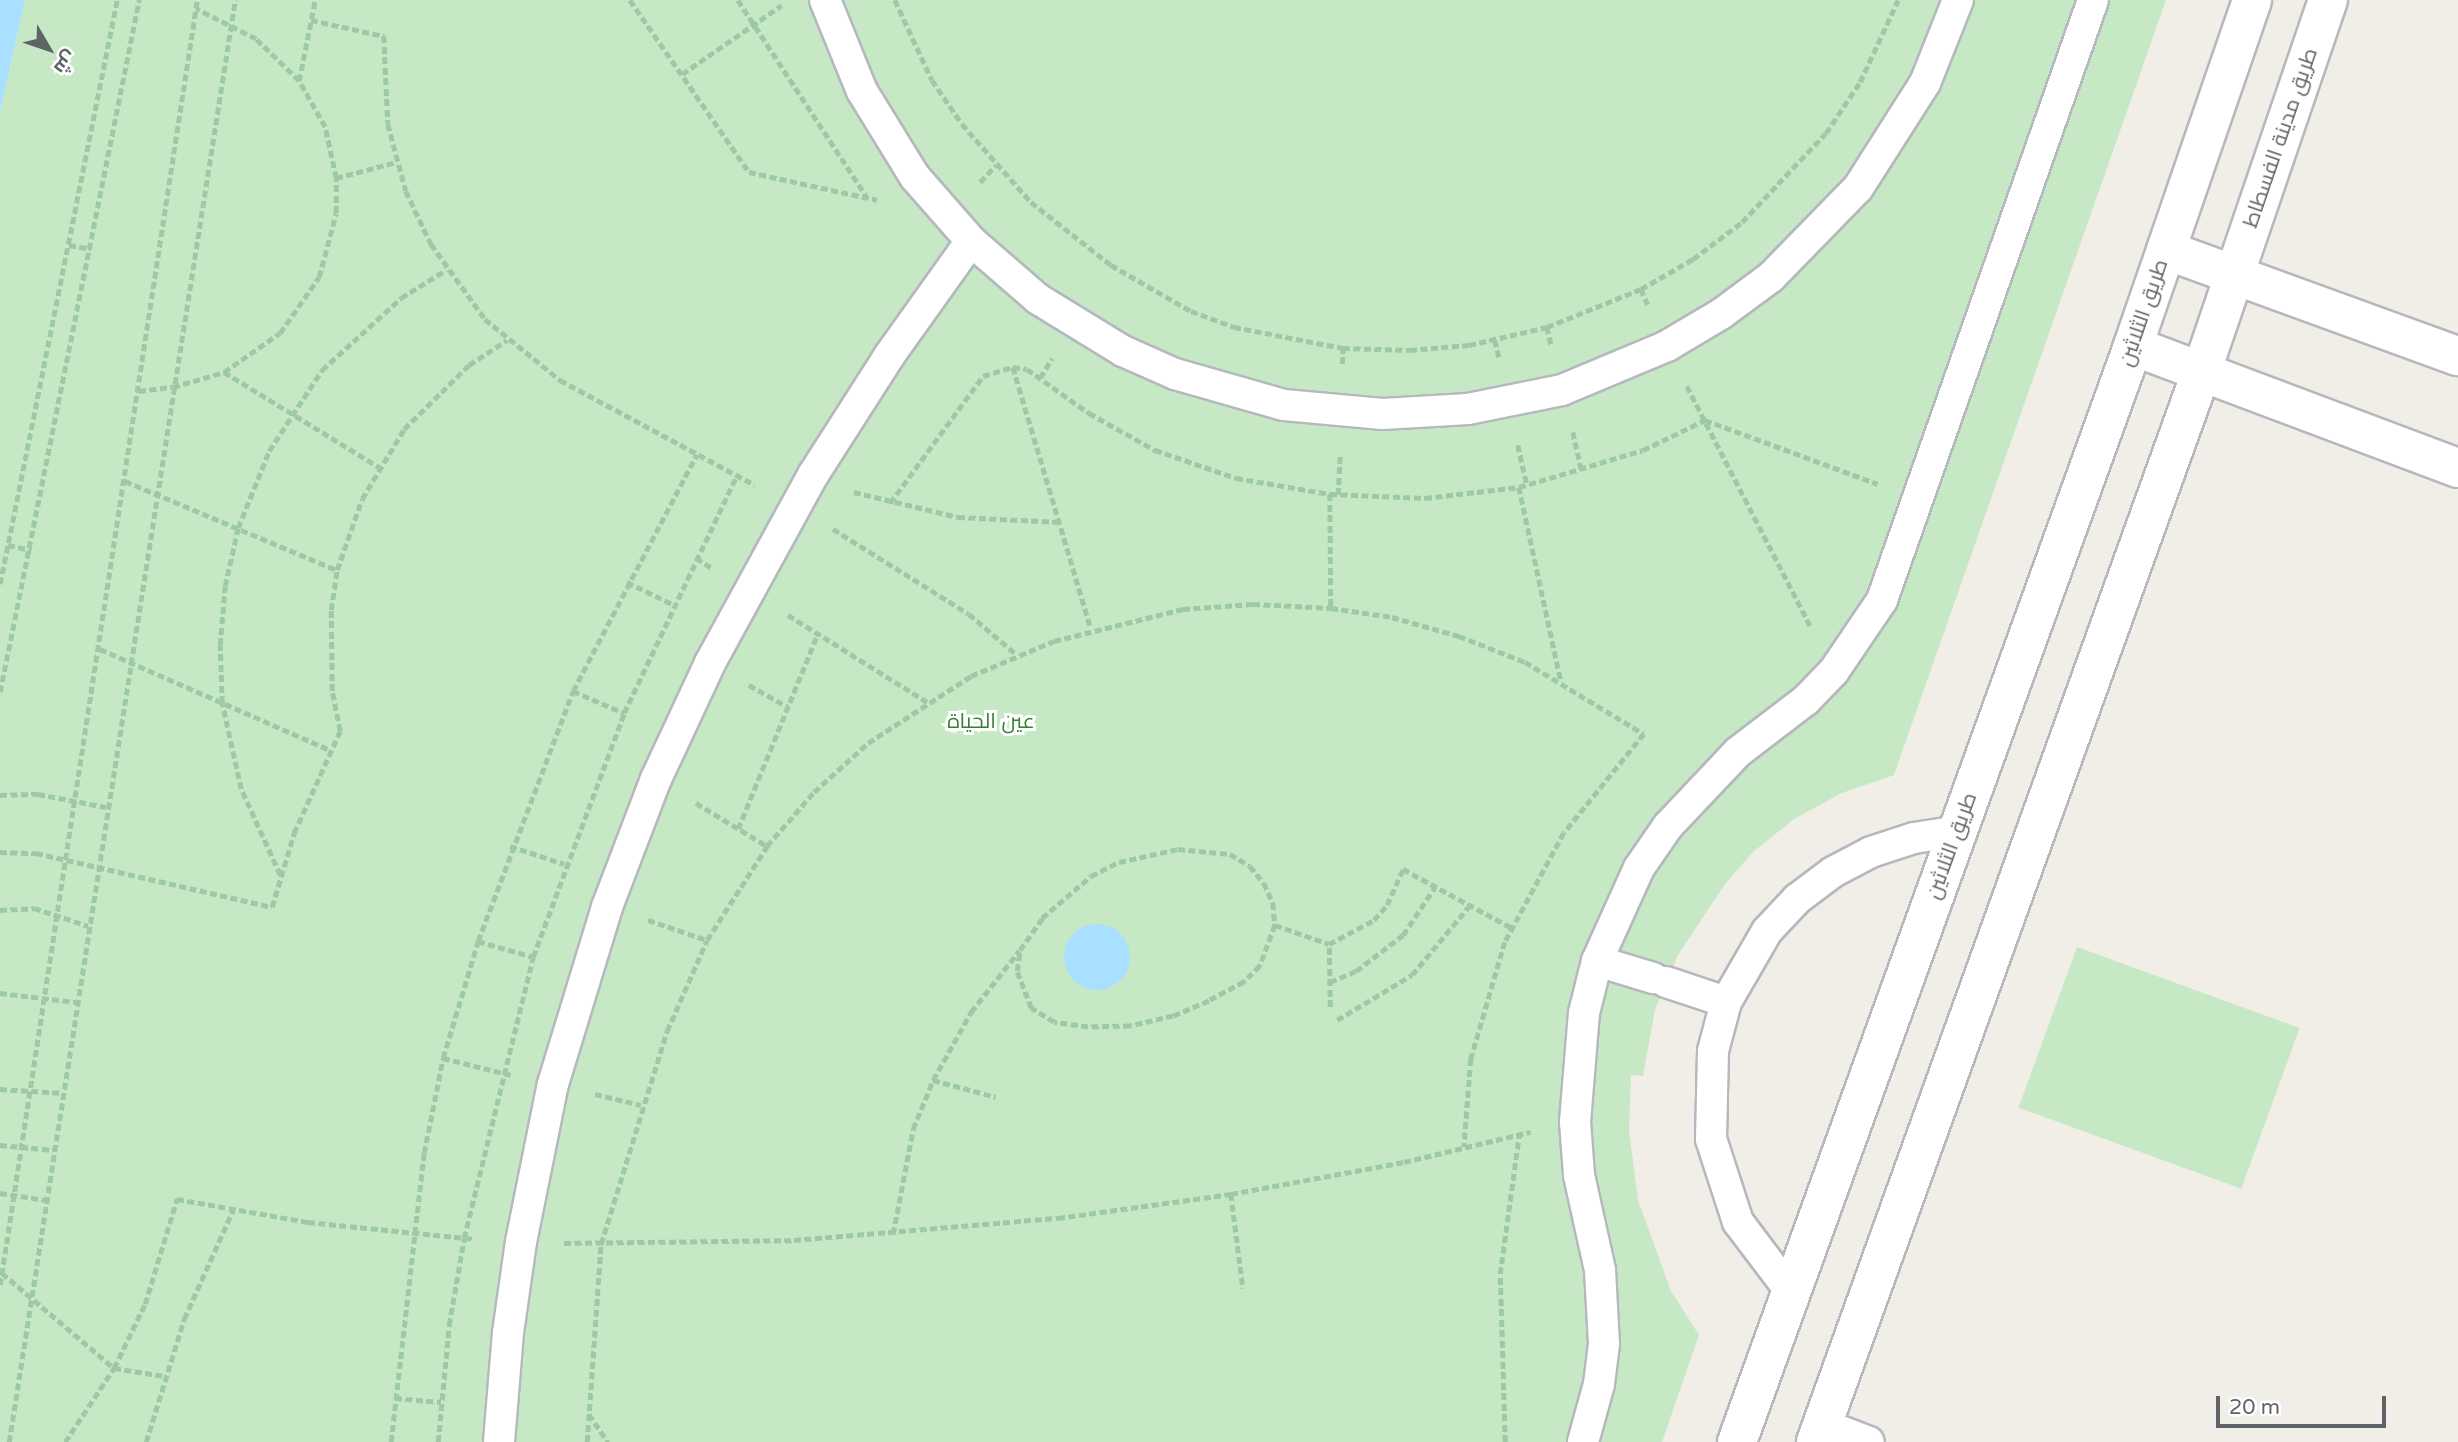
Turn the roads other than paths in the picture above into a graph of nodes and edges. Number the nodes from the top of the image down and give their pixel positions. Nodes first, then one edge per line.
1 (825, 0) edge
2 (1958, 0) edge
3 (2092, 0) edge
4 (2252, 0) edge
5 (2328, 0) edge
6 (971, 241) junction
7 (2166, 250) junction
8 (2234, 275) junction
9 (2133, 346) junction
10 (2458, 356) edge
11 (2201, 373) junction
12 (2458, 468) edge
13 (1958, 831) junction
14 (1597, 961) junction
15 (1726, 1002) junction
16 (1791, 1292) junction
17 (1819, 1433) edge
18 (499, 1442) edge
19 (1583, 1442) edge
20 (1737, 1442) edge
21 (1869, 1442) edge

1 - 6 lane
2 - 6 lane
3 - 14 lane
4 - 7 street
5 - 8 street, طريق مدينة الفسطاط
6 - 18 lane
7 - 8 street
7 - 9 street, طريق الثلاثين
8 - 10 street
8 - 11 street
9 - 11 street
9 - 13 street, طريق الثلاثين
11 - 12 street
11 - 17 street
13 - 15 lane
13 - 16 street, طريق الثلاثين
14 - 15 lane
14 - 19 lane
15 - 16 lane
16 - 20 street, طريق الثلاثين
17 - 21 lane

